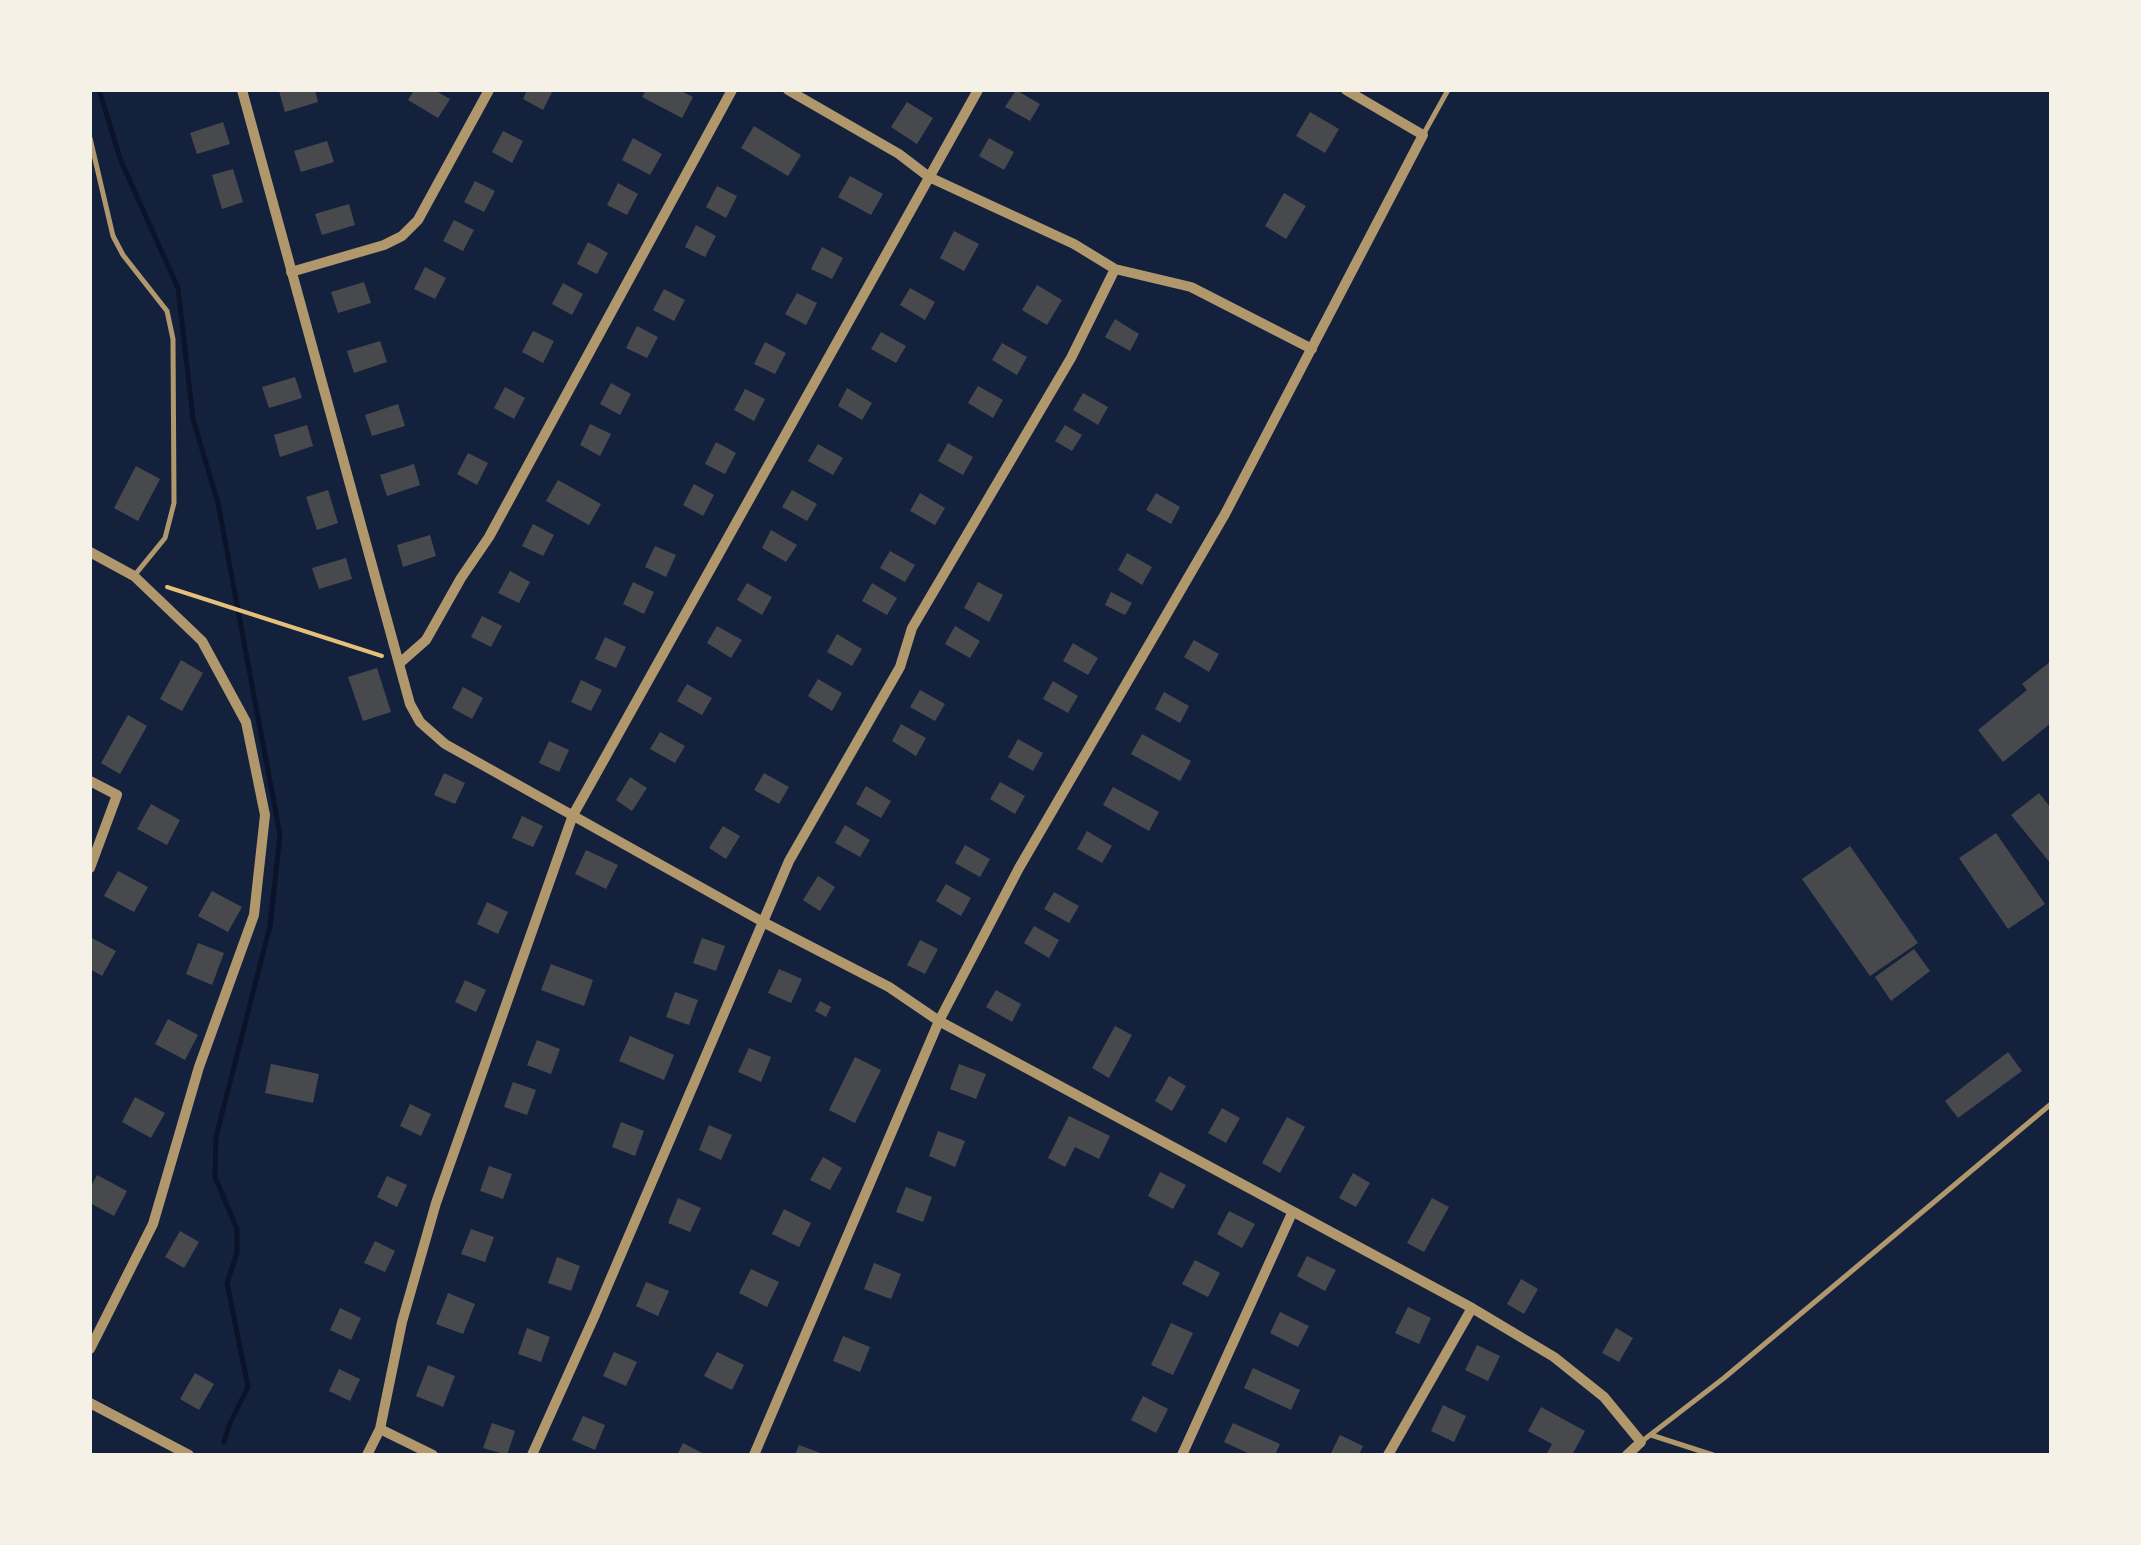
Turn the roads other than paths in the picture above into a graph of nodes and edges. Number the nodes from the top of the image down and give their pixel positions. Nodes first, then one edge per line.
1 (242, 90) edge
2 (489, 90) edge
3 (732, 90) edge
4 (788, 90) edge
5 (978, 90) edge
6 (1346, 90) edge
7 (1448, 90) edge
8 (1423, 135) junction
9 (90, 138) edge
10 (930, 178) junction
11 (1114, 268) junction
12 (291, 272) junction
13 (1312, 348) junction
14 (90, 552) edge
15 (134, 576) junction
16 (401, 662) junction
17 (90, 781) edge
18 (574, 815) junction
19 (90, 868) edge
20 (763, 922) junction
21 (939, 1021) junction
22 (2051, 1104) edge
23 (1292, 1213) junction
24 (1472, 1308) junction
25 (90, 1348) edge
26 (90, 1404) edge
27 (380, 1429) junction
28 (1646, 1439) junction
29 (189, 1455) edge
30 (367, 1455) edge
31 (433, 1455) edge
32 (532, 1455) edge
33 (754, 1455) edge
34 (1182, 1455) edge
35 (1388, 1455) edge
36 (1626, 1455) edge
37 (1713, 1455) edge

1 - 12 street
2 - 12 street
3 - 16 street
4 - 10 street
5 - 10 street
6 - 8 street
7 - 8 lane
8 - 13 street
9 - 15 lane
10 - 11 street
10 - 18 street
11 - 13 street
11 - 20 street
12 - 16 street
13 - 21 street
14 - 15 street
15 - 25 street
16 - 18 street
17 - 19 street
18 - 20 street
18 - 27 street
20 - 21 street
20 - 32 street
21 - 23 street
21 - 33 street
22 - 28 lane
23 - 24 street
23 - 34 street
24 - 28 street
24 - 35 street
26 - 29 street
27 - 30 street
27 - 31 street
28 - 36 street
28 - 37 lane

